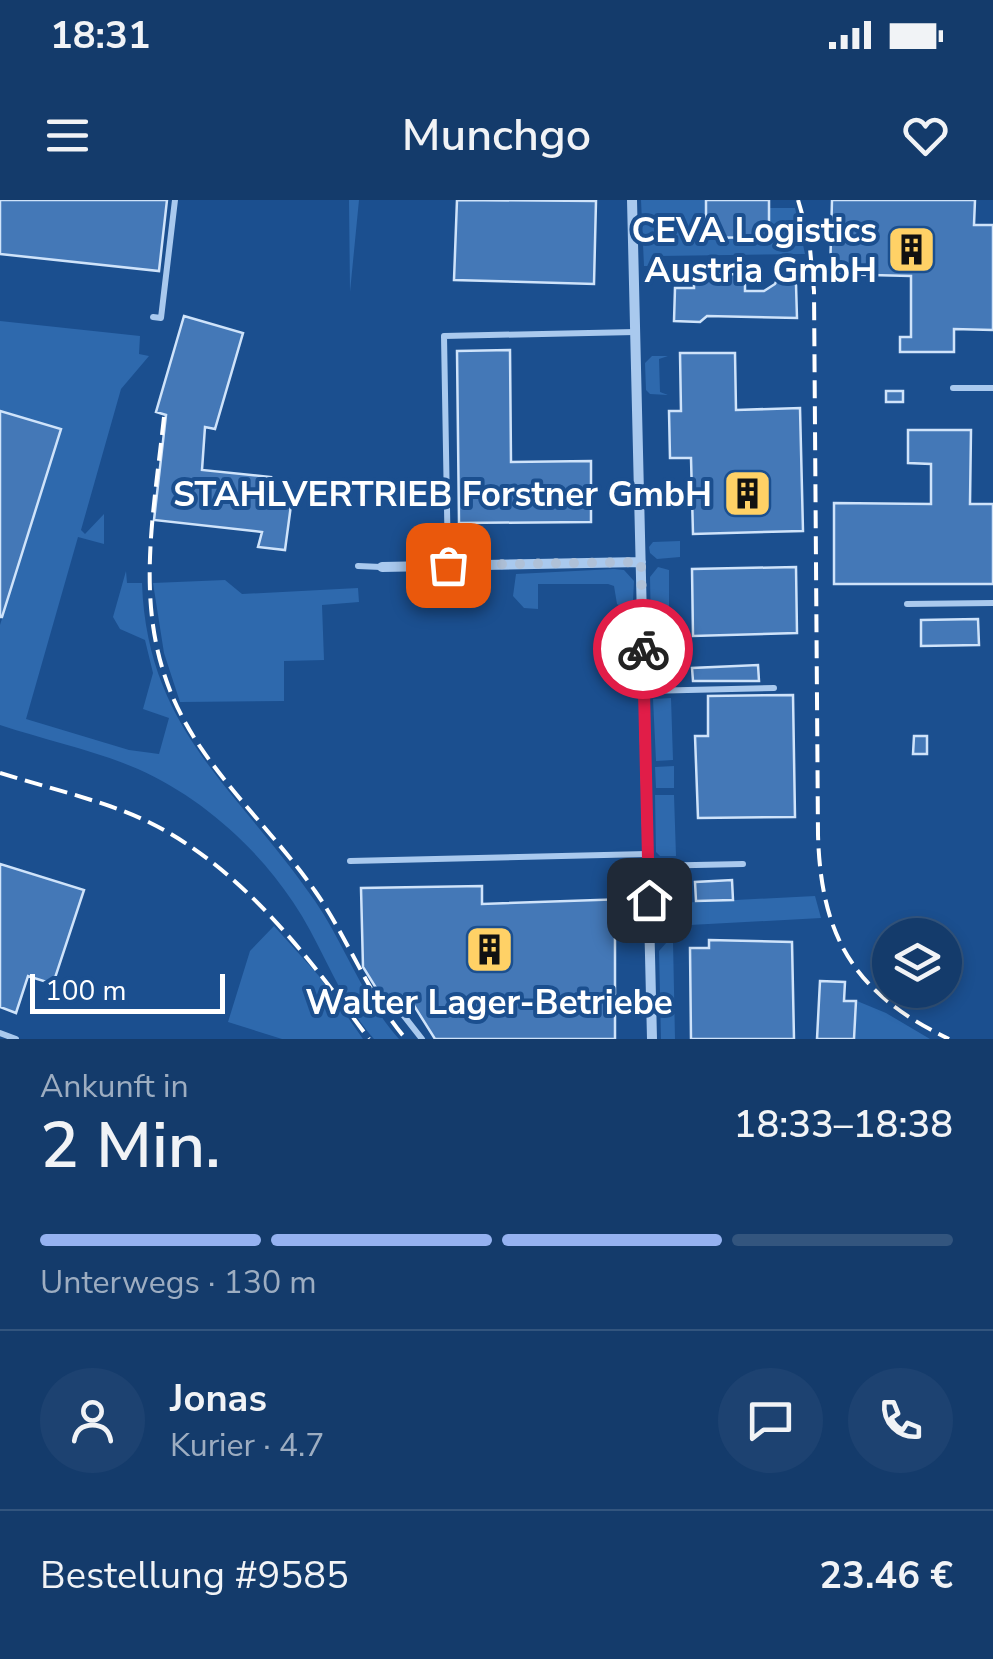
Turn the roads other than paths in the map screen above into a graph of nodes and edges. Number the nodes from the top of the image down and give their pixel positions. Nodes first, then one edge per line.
1 (175, 200) edge
2 (632, 200) edge
3 (153, 318) dead end
4 (636, 332) junction
5 (954, 388) dead end
6 (993, 388) edge
7 (641, 562) junction
8 (448, 565) junction
9 (358, 566) dead end
10 (382, 566) joint
11 (993, 603) edge
12 (907, 604) dead end
13 (774, 688) dead end
14 (644, 691) junction
15 (648, 860) junction
16 (350, 861) dead end
17 (742, 864) dead end
18 (393, 1002) dead end
19 (0, 1033) edge
20 (16, 1039) edge
21 (422, 1039) edge
22 (652, 1039) edge

1 - 3 lane
2 - 4 street
4 - 7 street
4 - 8 lane
5 - 6 lane
7 - 8 street
7 - 14 street
8 - 10 street
9 - 10 lane
11 - 12 lane
13 - 14 lane
14 - 15 street
15 - 16 lane
15 - 17 lane
15 - 22 street
18 - 21 lane
19 - 20 lane

